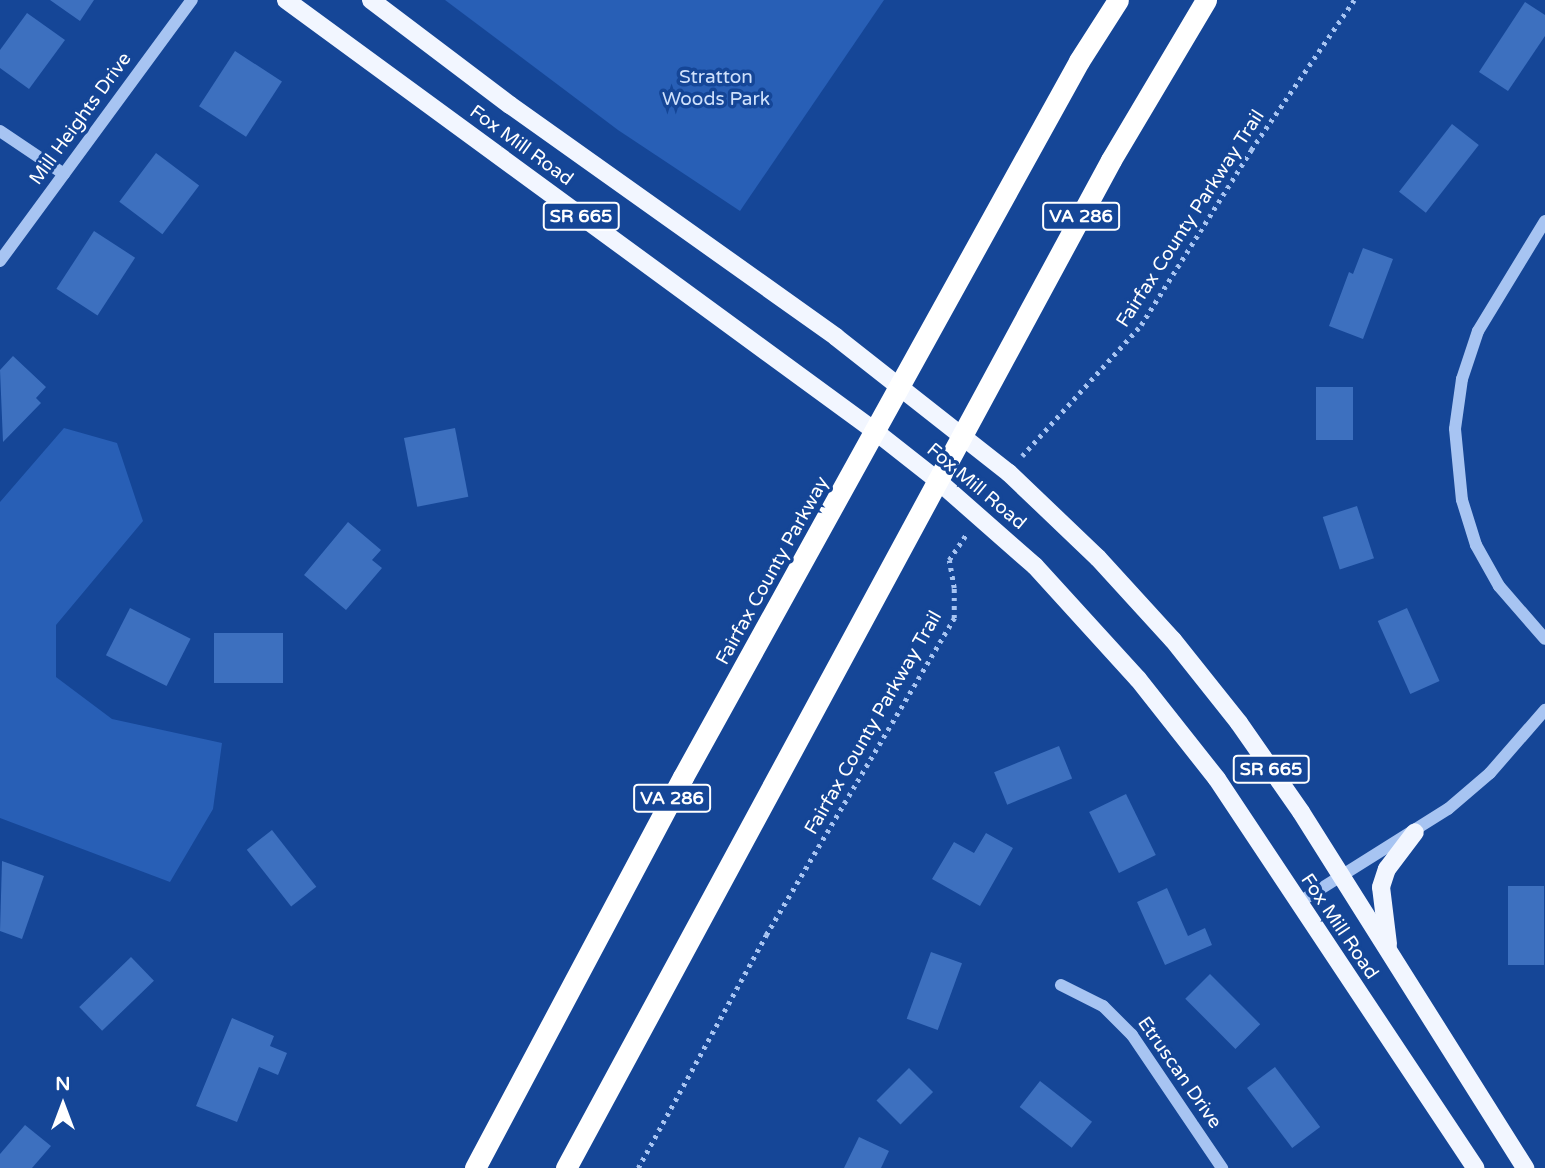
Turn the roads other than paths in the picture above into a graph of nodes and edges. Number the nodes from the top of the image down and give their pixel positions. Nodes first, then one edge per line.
1 (192, 0) edge
2 (286, 0) edge
3 (371, 0) edge
4 (1118, 0) edge
5 (1206, 0) edge
6 (0, 131) edge
7 (64, 174) junction
8 (1545, 222) edge
9 (0, 261) edge
10 (901, 387) junction
11 (876, 432) junction
12 (963, 438) junction
13 (937, 480) junction
14 (1545, 639) edge
15 (1545, 710) edge
16 (1415, 832) junction
17 (1341, 876) junction
18 (1298, 903) junction
19 (1390, 955) junction
20 (1062, 985) dead end
21 (475, 1168) edge
22 (566, 1168) edge
23 (1222, 1168) edge
24 (1475, 1168) edge
25 (1525, 1168) edge

1 - 7 street, Mill Heights Drive
2 - 11 main road, Fox Mill Road / SR 665
3 - 10 main road, Fox Mill Road / SR 665
4 - 10 highway, Fairfax County Parkway / VA 286
5 - 12 highway, VA 286
6 - 7 street
7 - 9 street, Mill Heights Drive
8 - 14 street
10 - 11 highway, Fairfax County Parkway / VA 286
10 - 12 main road, Fox Mill Road / SR 665
11 - 13 main road, Fox Mill Road / SR 665
11 - 21 highway, Fairfax County Parkway / VA 286
12 - 13 highway, VA 286
12 - 17 main road, Fox Mill Road / SR 665
13 - 18 main road, Fox Mill Road / SR 665
13 - 22 highway, VA 286
15 - 16 street
16 - 17 street
16 - 19 main road
17 - 18 street
17 - 19 main road, Fox Mill Road / SR 665
18 - 24 main road, Fox Mill Road / SR 665
19 - 25 main road, Fox Mill Road / SR 665
20 - 23 street, Etruscan Drive

